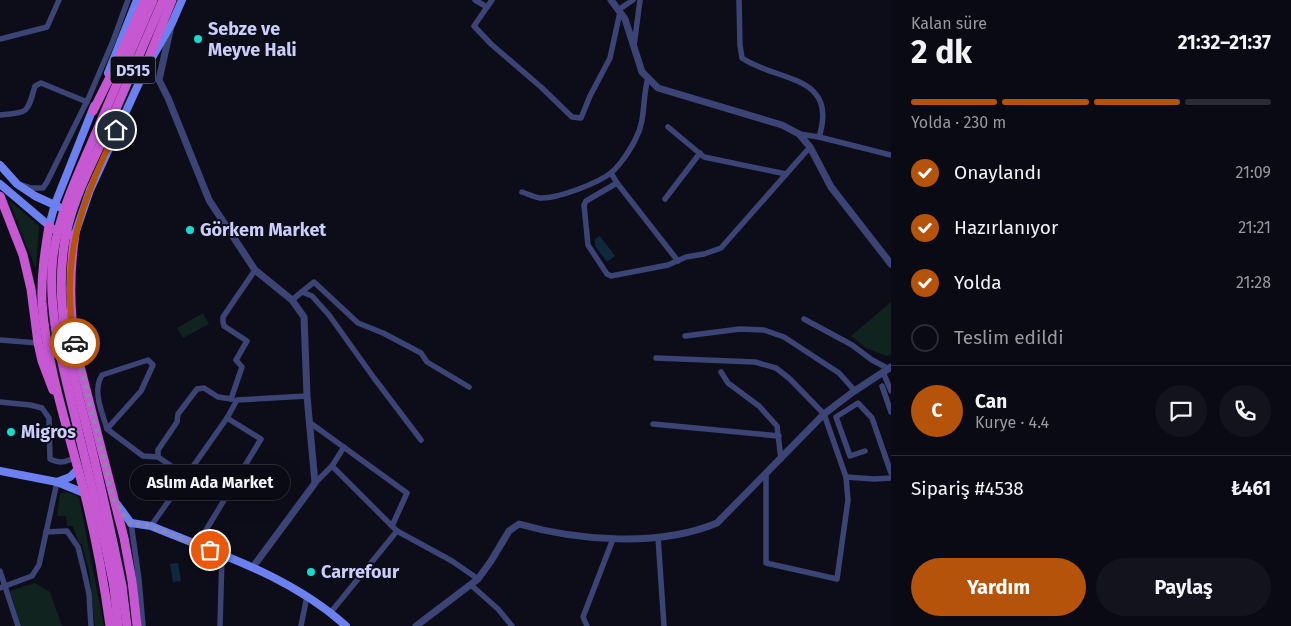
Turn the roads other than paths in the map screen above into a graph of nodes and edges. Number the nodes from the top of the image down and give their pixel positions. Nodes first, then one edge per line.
1 (59, 0) edge
2 (128, 0) edge
3 (137, 0) edge
4 (145, 0) edge
5 (153, 0) edge
6 (164, 0) edge
7 (172, 0) edge
8 (182, 0) edge
9 (474, 0) edge
10 (492, 0) edge
11 (611, 0) edge
12 (633, 0) edge
13 (640, 0) edge
14 (739, 0) edge
15 (487, 7) junction
16 (619, 11) junction
17 (172, 23) junction
18 (0, 39) edge
19 (634, 48) junction
20 (141, 77) junction
21 (648, 78) junction
22 (87, 102) junction
23 (93, 111) junction
24 (0, 115) edge
25 (668, 128) dead end
26 (799, 134) junction
27 (99, 137) junction
28 (819, 137) junction
29 (810, 147) junction
30 (700, 153) junction
31 (891, 155) edge
32 (0, 166) edge
33 (611, 173) junction
34 (786, 174) junction
35 (617, 183) junction
36 (0, 184) edge
37 (17, 184) junction
38 (62, 186) junction
39 (522, 192) dead end
40 (31, 193) junction
41 (665, 199) dead end
42 (1, 201) edge
43 (55, 204) junction
44 (80, 217) junction
45 (49, 226) junction
46 (75, 234) junction
47 (678, 261) junction
48 (891, 264) edge
49 (256, 270) junction
50 (42, 272) junction
51 (70, 273) junction
52 (302, 292) junction
53 (292, 300) junction
54 (804, 319) dead end
55 (684, 336) dead end
56 (0, 340) edge
57 (38, 343) junction
58 (656, 358) dead end
59 (888, 369) edge
60 (721, 372) dead end
61 (882, 386) dead end
62 (469, 387) dead end
63 (855, 391) junction
64 (891, 392) edge
65 (307, 396) junction
66 (234, 400) junction
67 (0, 402) edge
68 (891, 412) edge
69 (824, 414) junction
70 (227, 418) junction
71 (64, 419) junction
72 (309, 422) junction
73 (653, 424) dead end
74 (108, 429) junction
75 (779, 436) junction
76 (422, 440) dead end
77 (344, 447) junction
78 (865, 451) dead end
79 (158, 457) junction
80 (75, 458) junction
81 (781, 459) junction
82 (332, 466) junction
83 (78, 469) junction
84 (0, 471) edge
85 (891, 473) edge
86 (766, 474) junction
87 (186, 476) junction
88 (846, 477) junction
89 (891, 478) edge
90 (57, 482) junction
91 (314, 483) junction
92 (266, 484) dead end
93 (233, 485) junction
94 (84, 493) junction
95 (113, 497) junction
96 (130, 523) junction
97 (151, 526) junction
98 (392, 526) junction
99 (397, 531) junction
100 (46, 532) junction
101 (658, 537) junction
102 (124, 538) junction
103 (613, 539) junction
104 (197, 545) junction
105 (222, 555) junction
106 (252, 567) junction
107 (0, 571) edge
108 (478, 579) junction
109 (471, 585) junction
110 (118, 586) junction
111 (3, 587) edge
112 (307, 596) junction
113 (331, 612) junction
114 (18, 626) edge
115 (91, 626) edge
116 (110, 626) edge
117 (118, 626) edge
118 (127, 626) edge
119 (137, 626) edge
120 (143, 626) edge
121 (220, 626) edge
122 (302, 626) edge
123 (346, 626) edge
124 (416, 626) edge
125 (512, 626) edge
126 (587, 626) edge
127 (664, 626) edge

1 - 18 street
2 - 22 street
3 - 23 main road
4 - 23 highway
5 - 27 highway, D515
6 - 27 highway, D515
7 - 20 highway
8 - 17 main road
9 - 15 street
10 - 15 street
11 - 16 street
12 - 16 street
13 - 19 street
14 - 28 street
15 - 16 street
16 - 19 street
17 - 20 main road
17 - 49 street
19 - 21 street
20 - 44 main road
21 - 26 street
21 - 33 street
22 - 24 street
22 - 37 street
23 - 38 main road
25 - 30 street
26 - 28 street
26 - 29 street
27 - 110 highway, D515, bridge
28 - 31 street
29 - 34 street
29 - 48 street
30 - 34 street
30 - 41 street
32 - 37 main road
33 - 35 street
33 - 39 street
34 - 47 street
35 - 47 street
35 - 47 street
36 - 45 main road
37 - 40 main road
38 - 40 main road
38 - 43 main road
40 - 43 main road
42 - 57 highway
43 - 44 main road
43 - 45 main road
44 - 46 main road
45 - 46 main road
45 - 50 highway
46 - 51 highway
49 - 53 street
49 - 66 street
50 - 51 highway
50 - 71 highway
51 - 95 highway
52 - 53 street
52 - 62 street
52 - 76 street
53 - 65 street
54 - 59 street
55 - 63 street
56 - 57 street
57 - 71 highway
58 - 69 street
59 - 63 street
59 - 64 street
60 - 75 street
61 - 68 street
63 - 69 street
65 - 66 street
65 - 72 street
66 - 70 street
66 - 79 street
67 - 80 street
69 - 81 street
69 - 88 street
70 - 87 street
70 - 93 street
71 - 80 highway
72 - 77 street
72 - 91 street
73 - 75 street
74 - 74 street
74 - 79 street
75 - 81 street
77 - 82 street
77 - 98 street
78 - 85 street
79 - 87 street
80 - 83 highway
81 - 86 street
82 - 91 street
82 - 98 street
83 - 90 main road
83 - 94 highway
84 - 90 main road
86 - 88 street
86 - 101 street
87 - 97 street
88 - 89 street
90 - 94 main road
90 - 100 street
91 - 106 street
92 - 93 street
93 - 104 street
94 - 116 highway
95 - 96 main road
95 - 102 highway
96 - 97 main road
96 - 102 main road
96 - 120 street
97 - 104 main road
98 - 99 street
99 - 108 street
99 - 113 street
100 - 111 street
100 - 115 street
101 - 103 street
101 - 127 street
102 - 119 highway
103 - 108 street
103 - 126 street
104 - 105 main road
105 - 106 main road
105 - 121 street
106 - 112 main road
107 - 111 street
108 - 109 street
109 - 124 street
109 - 125 street
110 - 117 highway, D515
110 - 118 highway, D515
111 - 114 street
112 - 113 main road
112 - 122 street
113 - 123 main road

